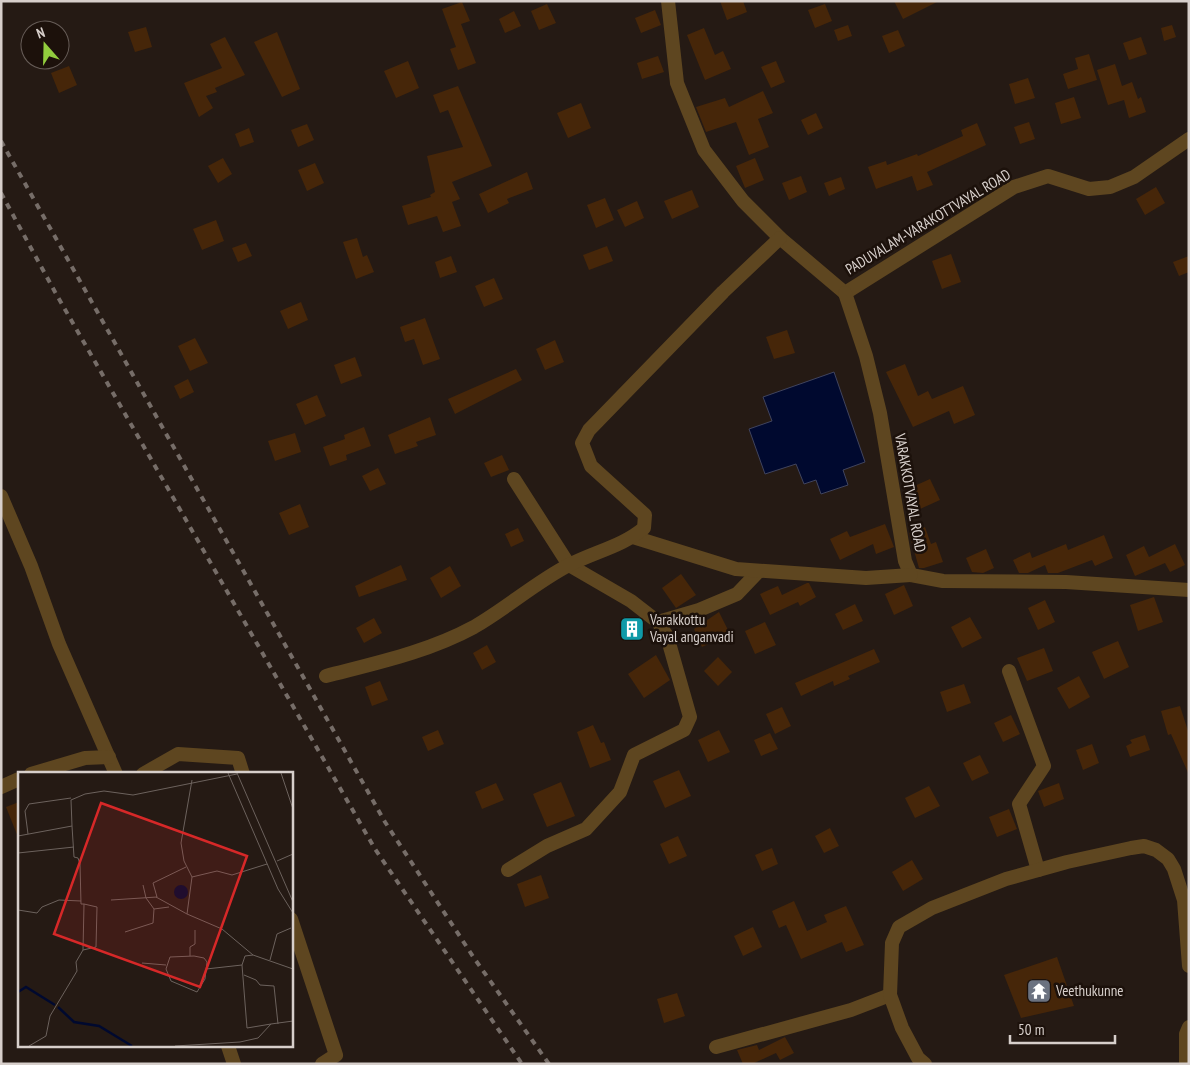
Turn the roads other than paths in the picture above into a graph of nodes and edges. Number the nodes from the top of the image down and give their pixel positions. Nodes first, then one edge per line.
1 (668, 1) edge
2 (1189, 139) edge
3 (780, 238) junction
4 (845, 293) junction
5 (514, 479) dead end
6 (1, 496) edge
7 (633, 537) junction
8 (569, 565) junction
9 (758, 572) junction
10 (911, 575) junction
11 (1189, 590) edge
12 (658, 622) junction
13 (1010, 671) dead end
14 (326, 676) dead end
15 (109, 757) junction
16 (38, 772) edge
17 (115, 772) edge
18 (146, 772) edge
19 (242, 772) edge
20 (18, 779) edge
21 (1, 787) edge
22 (508, 870) dead end
23 (1038, 870) junction
24 (292, 922) edge
25 (1188, 923) edge
26 (1189, 966) edge
27 (890, 994) junction
28 (1189, 1027) edge
29 (716, 1047) dead end
30 (229, 1048) edge
31 (234, 1064) edge
32 (322, 1064) edge
33 (924, 1064) edge
34 (1186, 1064) edge

1 - 3 street, PADUVALAM-VARAKOTTVAYAL ROAD
2 - 4 street, PADUVALAM-VARAKOTTVAYAL ROAD
3 - 4 street, PADUVALAM-VARAKOTTVAYAL ROAD
3 - 7 street
4 - 10 street, VARAKKOTVAYAL ROAD
5 - 8 street
6 - 15 street
7 - 8 street
7 - 9 street
8 - 12 street
8 - 14 street
9 - 10 street
9 - 12 street
10 - 11 street, VARAKKOTVAYAL ROAD
12 - 22 street
13 - 23 street
15 - 16 street
15 - 17 street
18 - 19 street
20 - 21 street
23 - 25 street
23 - 27 street
24 - 32 street
25 - 26 street
27 - 29 street
27 - 33 street
28 - 34 street
30 - 31 street

